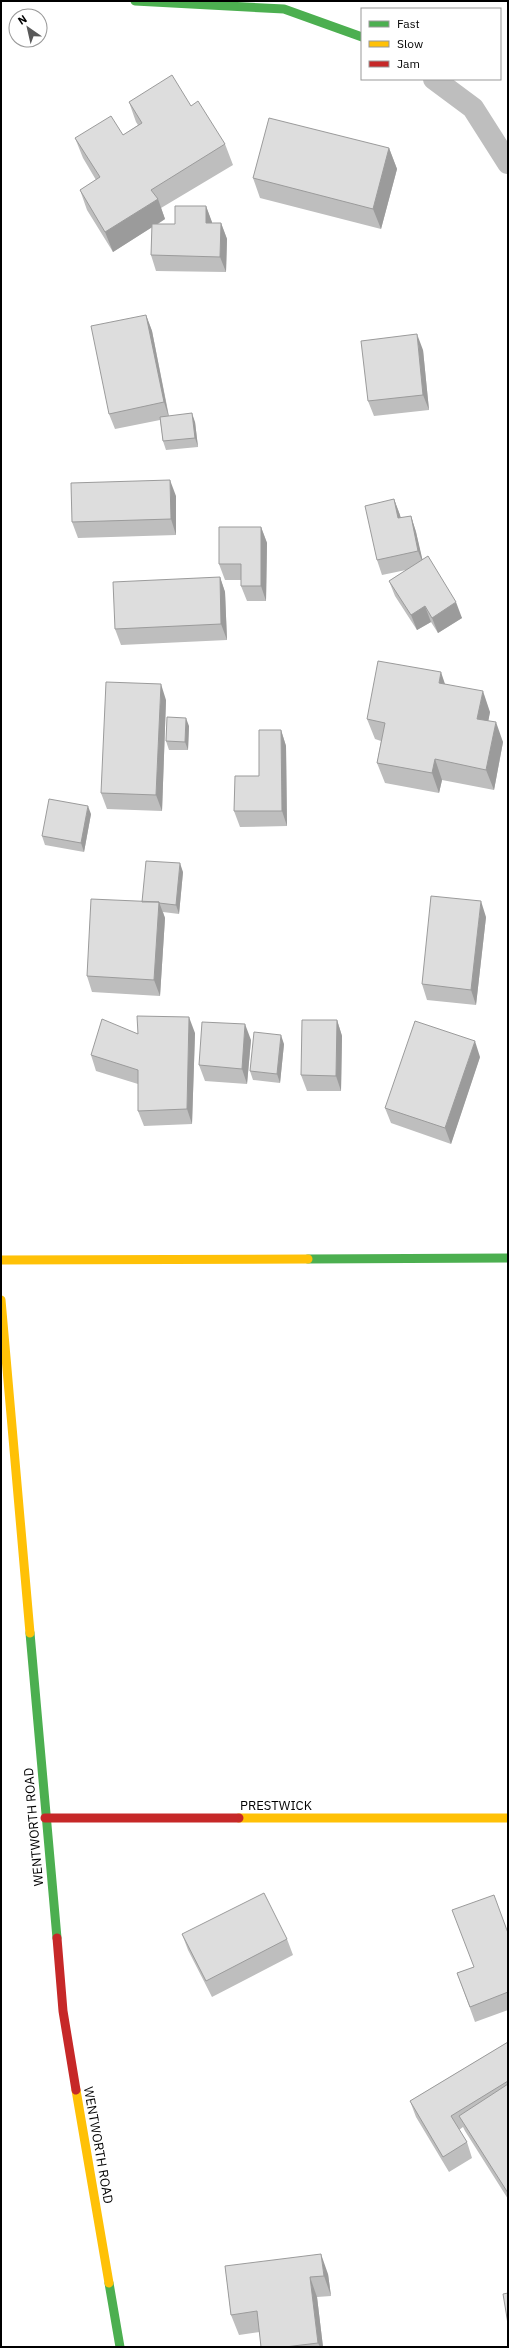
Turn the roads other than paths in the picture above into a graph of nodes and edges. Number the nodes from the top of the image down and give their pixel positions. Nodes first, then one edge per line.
1 (135, 1) edge
2 (361, 37) edge
3 (435, 80) edge
4 (508, 163) edge
5 (508, 1258) edge
6 (1, 1260) edge
7 (1, 1300) edge
8 (45, 1818) junction
9 (508, 1818) edge
10 (120, 2347) edge

1 - 2 street
3 - 4 street
5 - 6 street
7 - 8 street, WENTWORTH ROAD
8 - 9 street, PRESTWICK
8 - 10 street, WENTWORTH ROAD

